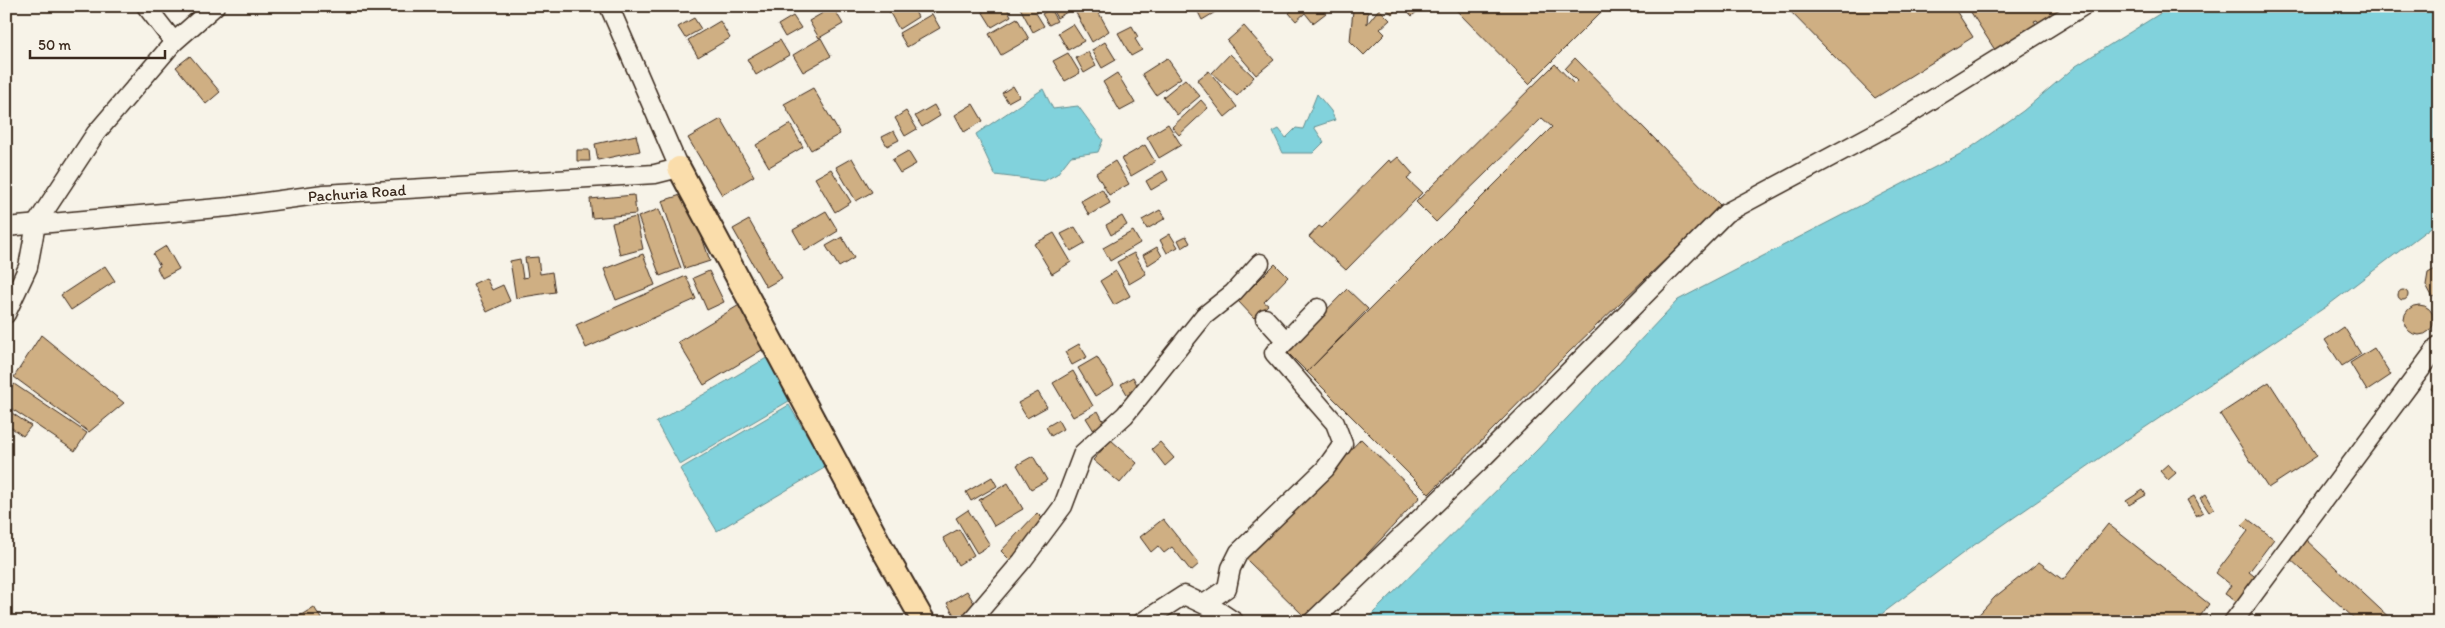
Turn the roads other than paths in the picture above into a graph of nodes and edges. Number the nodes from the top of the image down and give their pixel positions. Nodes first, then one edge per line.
1 (146, 6) edge
2 (215, 6) edge
3 (609, 6) edge
4 (2083, 6) edge
5 (174, 42) junction
6 (679, 168) junction
7 (36, 224) junction
8 (6, 227) edge
9 (1260, 263) dead end
10 (1318, 308) dead end
11 (6, 314) edge
12 (1265, 318) dead end
13 (1286, 341) junction
14 (2439, 344) edge
15 (1204, 604) junction
16 (924, 622) edge
17 (970, 622) edge
18 (1142, 622) edge
19 (1235, 622) edge
20 (1312, 622) edge
21 (2234, 622) edge

1 - 5 street
2 - 5 street
3 - 6 street
4 - 20 street
5 - 7 street
6 - 7 street, Pachuria Road
6 - 16 main road
7 - 8 street, Pachuria Road
7 - 11 street
9 - 17 street
10 - 13 street
12 - 13 street
13 - 15 street
14 - 21 street
15 - 18 street
15 - 19 street

